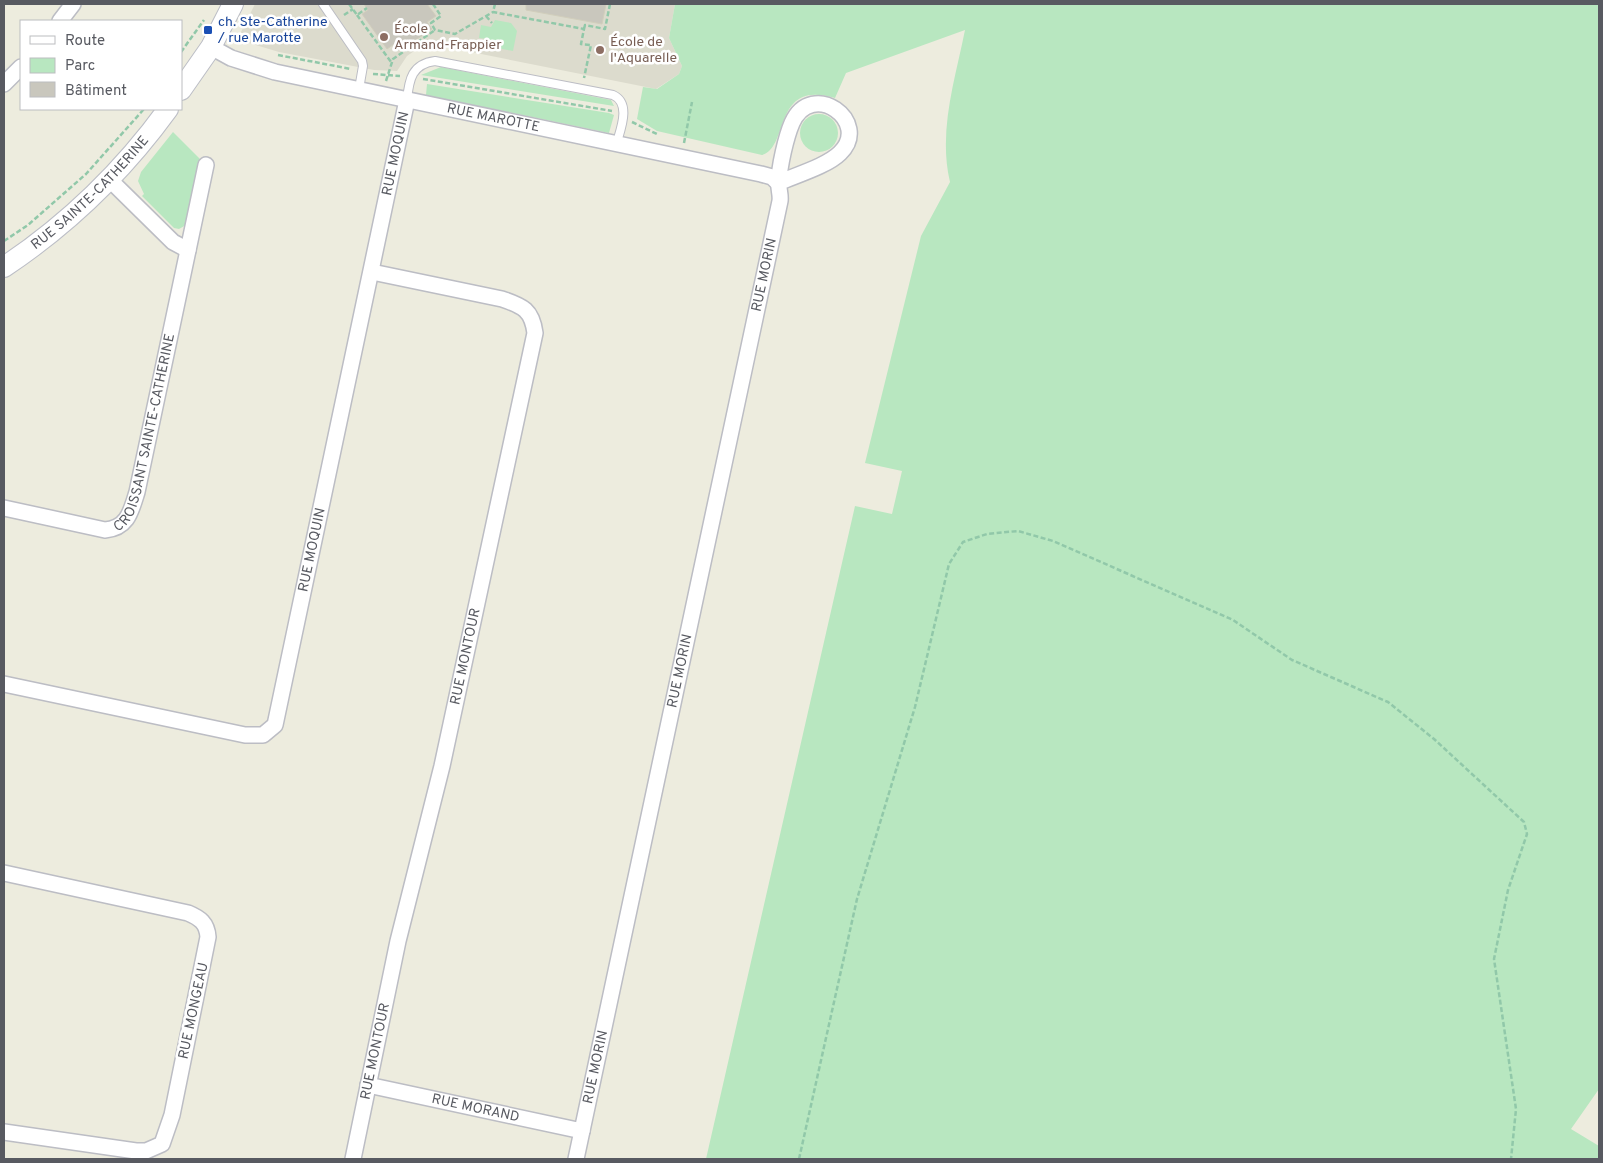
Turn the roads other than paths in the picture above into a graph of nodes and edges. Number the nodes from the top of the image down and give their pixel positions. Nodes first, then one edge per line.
1 (73, 4) edge
2 (234, 4) edge
3 (323, 4) edge
4 (61, 20) edge
5 (211, 46) junction
6 (20, 68) edge
7 (4, 84) edge
8 (182, 89) edge
9 (358, 90) junction
10 (408, 100) junction
11 (167, 110) edge
12 (617, 142) junction
13 (206, 165) dead end
14 (109, 178) junction
15 (778, 184) junction
16 (188, 250) junction
17 (4, 267) edge
18 (372, 272) junction
19 (4, 508) edge
20 (4, 684) edge
21 (4, 873) edge
22 (368, 1086) junction
23 (582, 1131) junction
24 (4, 1132) edge
25 (352, 1159) edge
26 (576, 1159) edge

1 - 4 street
2 - 5 street
3 - 9 lane
5 - 8 street
5 - 9 street, RUE MAROTTE
6 - 7 street
9 - 10 street, RUE MAROTTE
10 - 12 street, RUE MAROTTE
10 - 12 lane
10 - 18 street, RUE MOQUIN
11 - 14 street, RUE SAINTE-CATHERINE
12 - 15 street, RUE MAROTTE
13 - 16 street, CROISSANT SAINTE-CATHERINE
14 - 16 street
14 - 17 street, RUE SAINTE-CATHERINE
15 - 15 street, RUE MORIN
15 - 23 street, RUE MORIN
16 - 19 street, CROISSANT SAINTE-CATHERINE
18 - 20 street, RUE MOQUIN
18 - 22 street, RUE MONTOUR
21 - 24 street, RUE MONGEAU
22 - 23 street, RUE MORAND
22 - 25 street, RUE MONTOUR
23 - 26 street, RUE MORIN

